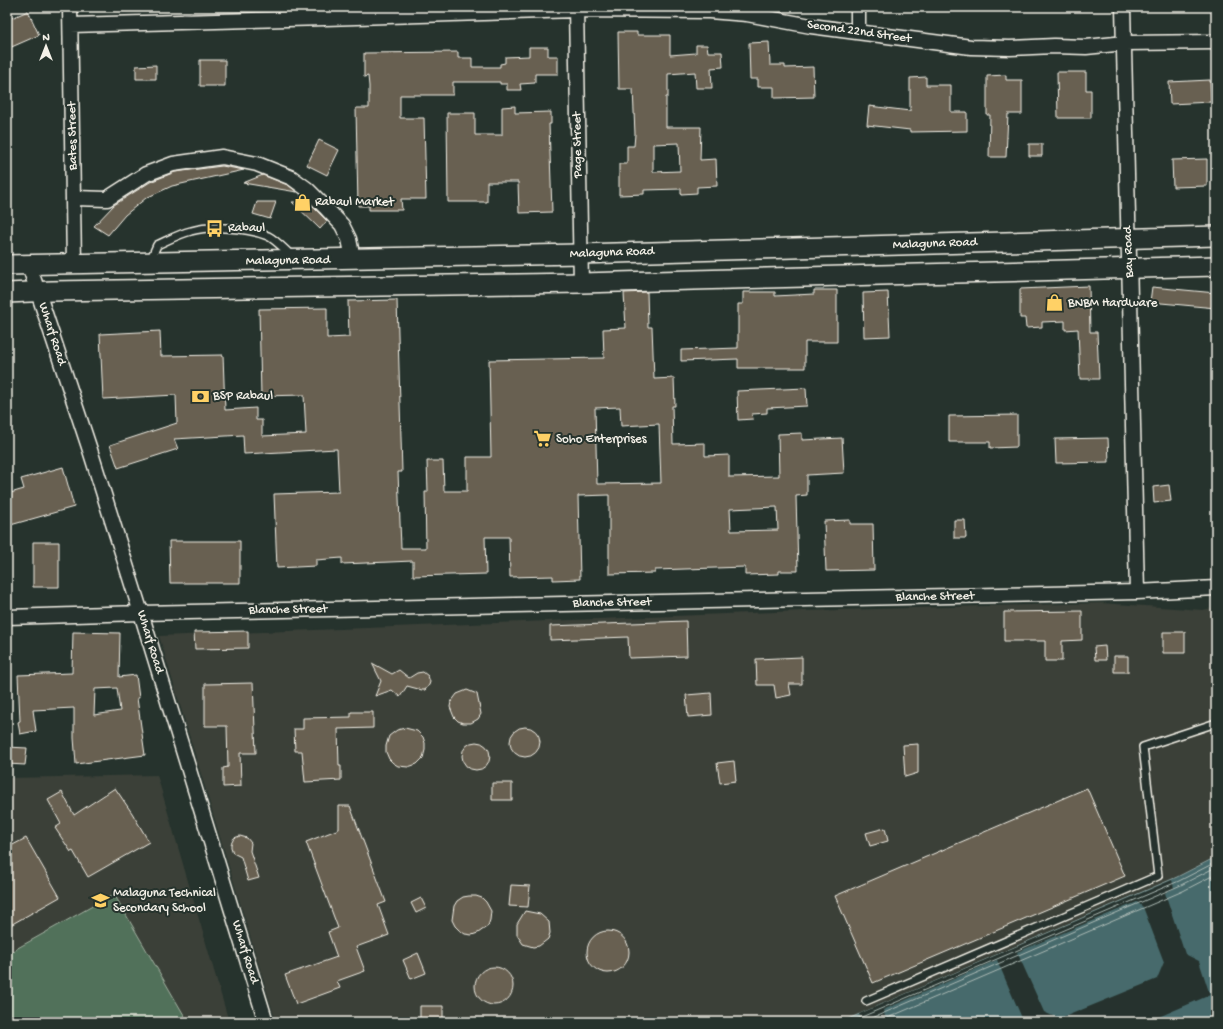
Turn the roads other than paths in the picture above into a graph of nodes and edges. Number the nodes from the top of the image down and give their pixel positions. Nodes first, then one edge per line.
1 (70, 7) edge
2 (858, 7) edge
3 (1124, 7) edge
4 (576, 8) edge
5 (325, 13) edge
6 (70, 25) junction
7 (858, 31) junction
8 (1216, 42) edge
9 (1125, 43) junction
10 (74, 198) junction
11 (1216, 236) edge
12 (1129, 238) junction
13 (580, 254) junction
14 (353, 259) junction
15 (297, 260) junction
16 (149, 263) junction
17 (74, 264) junction
18 (7, 265) edge
19 (29, 265) junction
20 (1216, 266) edge
21 (1130, 268) junction
22 (581, 283) junction
23 (39, 292) junction
24 (7, 293) edge
25 (1216, 588) edge
26 (1137, 592) junction
27 (141, 613) junction
28 (7, 617) edge
29 (1216, 722) edge
30 (866, 1001) dead end
31 (266, 1022) edge

1 - 6 street, Bates Street
2 - 7 street
3 - 9 street, Bay Road
4 - 5 street, Second 22nd Street
4 - 7 street, Second 22nd Street
4 - 13 street, Page Street
5 - 6 street, Second 22nd Street
6 - 10 street, Bates Street
7 - 9 street, Second 22nd Street
8 - 9 street, Second 22nd Street
9 - 12 street, Bay Road
10 - 14 street
10 - 17 street, Bates Street
11 - 12 street, Malaguna Road
12 - 13 street, Malaguna Road
12 - 21 street, Bay Road
13 - 14 street, Malaguna Road
13 - 22 street, Page Street
14 - 15 street, Malaguna Road
15 - 16 street, Malaguna Road
15 - 16 lane
16 - 17 street, Malaguna Road
17 - 19 street, Malaguna Road
18 - 19 street, Malaguna Road
19 - 23 street, Wharf Road
20 - 21 street, Malaguna Road
21 - 22 street, Malaguna Road
21 - 26 street, Bay Road
22 - 23 street, Malaguna Road
23 - 24 street, Malaguna Road
23 - 27 street, Wharf Road
25 - 26 street, Blanche Street
26 - 27 street, Blanche Street
27 - 28 street, Blanche Street
27 - 31 street, Wharf Road
29 - 30 lane

